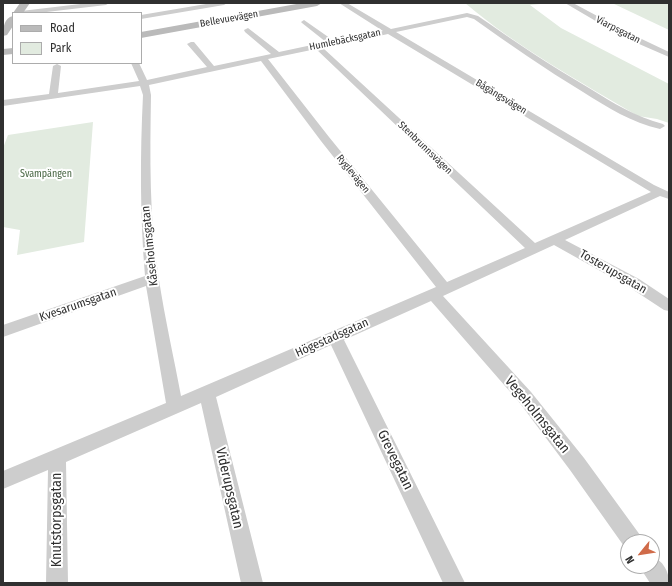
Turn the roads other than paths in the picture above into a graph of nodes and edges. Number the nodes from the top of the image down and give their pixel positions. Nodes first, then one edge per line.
1 (25, 3) edge
2 (106, 3) edge
3 (224, 3) edge
4 (317, 3) edge
5 (342, 3) edge
6 (568, 3) edge
7 (97, 4) edge
8 (62, 11) edge
9 (19, 12) edge
10 (42, 12) edge
11 (142, 17) edge
12 (12, 20) edge
13 (304, 22) dead end
14 (248, 30) dead end
15 (389, 31) junction
16 (3, 33) edge
17 (142, 34) edge
18 (332, 43) junction
19 (191, 44) dead end
20 (316, 46) junction
21 (277, 55) junction
22 (669, 55) edge
23 (263, 58) junction
24 (135, 64) edge
25 (57, 66) dead end
26 (213, 69) junction
27 (144, 83) junction
28 (53, 96) junction
29 (3, 103) edge
30 (660, 126) dead end
31 (664, 194) edge
32 (556, 240) junction
33 (534, 249) junction
34 (152, 279) junction
35 (439, 292) junction
36 (669, 306) edge
37 (3, 331) edge
38 (335, 337) junction
39 (207, 394) junction
40 (175, 407) junction
41 (57, 458) junction
42 (3, 480) edge
43 (627, 534) edge
44 (656, 574) edge
45 (57, 583) edge
46 (252, 583) edge
47 (454, 583) edge
48 (663, 583) edge

1 - 9 street
2 - 7 street
3 - 11 street
4 - 17 street, Bellevuevägen
5 - 15 street, Bågängsvägen
6 - 22 street, Viarpsgatan
7 - 8 street
8 - 10 street
12 - 16 street
13 - 18 street
14 - 21 street
15 - 18 street, Humlebäcksgatan
15 - 30 street, Humlebäcksgatan
15 - 31 street, Bågängsvägen
18 - 20 street, Humlebäcksgatan
19 - 26 street
20 - 21 street, Humlebäcksgatan
20 - 33 street, Stenbrunnsvägen
21 - 23 street, Humlebäcksgatan
23 - 26 street, Humlebäcksgatan
23 - 35 street, Ryglevägen
24 - 27 street, Kåseholmsgatan
25 - 28 street
26 - 27 street, Humlebäcksgatan
27 - 28 street, Humlebäcksgatan
27 - 34 street, Kåseholmsgatan
28 - 29 street, Humlebäcksgatan
31 - 32 street, Högestadsgatan
32 - 33 street, Högestadsgatan
32 - 36 street, Tosterupsgatan
33 - 35 street, Högestadsgatan
34 - 37 street, Kvesarumsgatan
34 - 40 street, Kåseholmsgatan
35 - 38 street, Högestadsgatan
35 - 43 street, Vegeholmsgatan
38 - 39 street, Högestadsgatan
38 - 47 street, Grevegatan
39 - 40 street, Högestadsgatan
39 - 46 street, Viderupsgatan
40 - 41 street, Högestadsgatan
41 - 42 street, Högestadsgatan
41 - 45 street, Knutstorpsgatan
44 - 48 street

